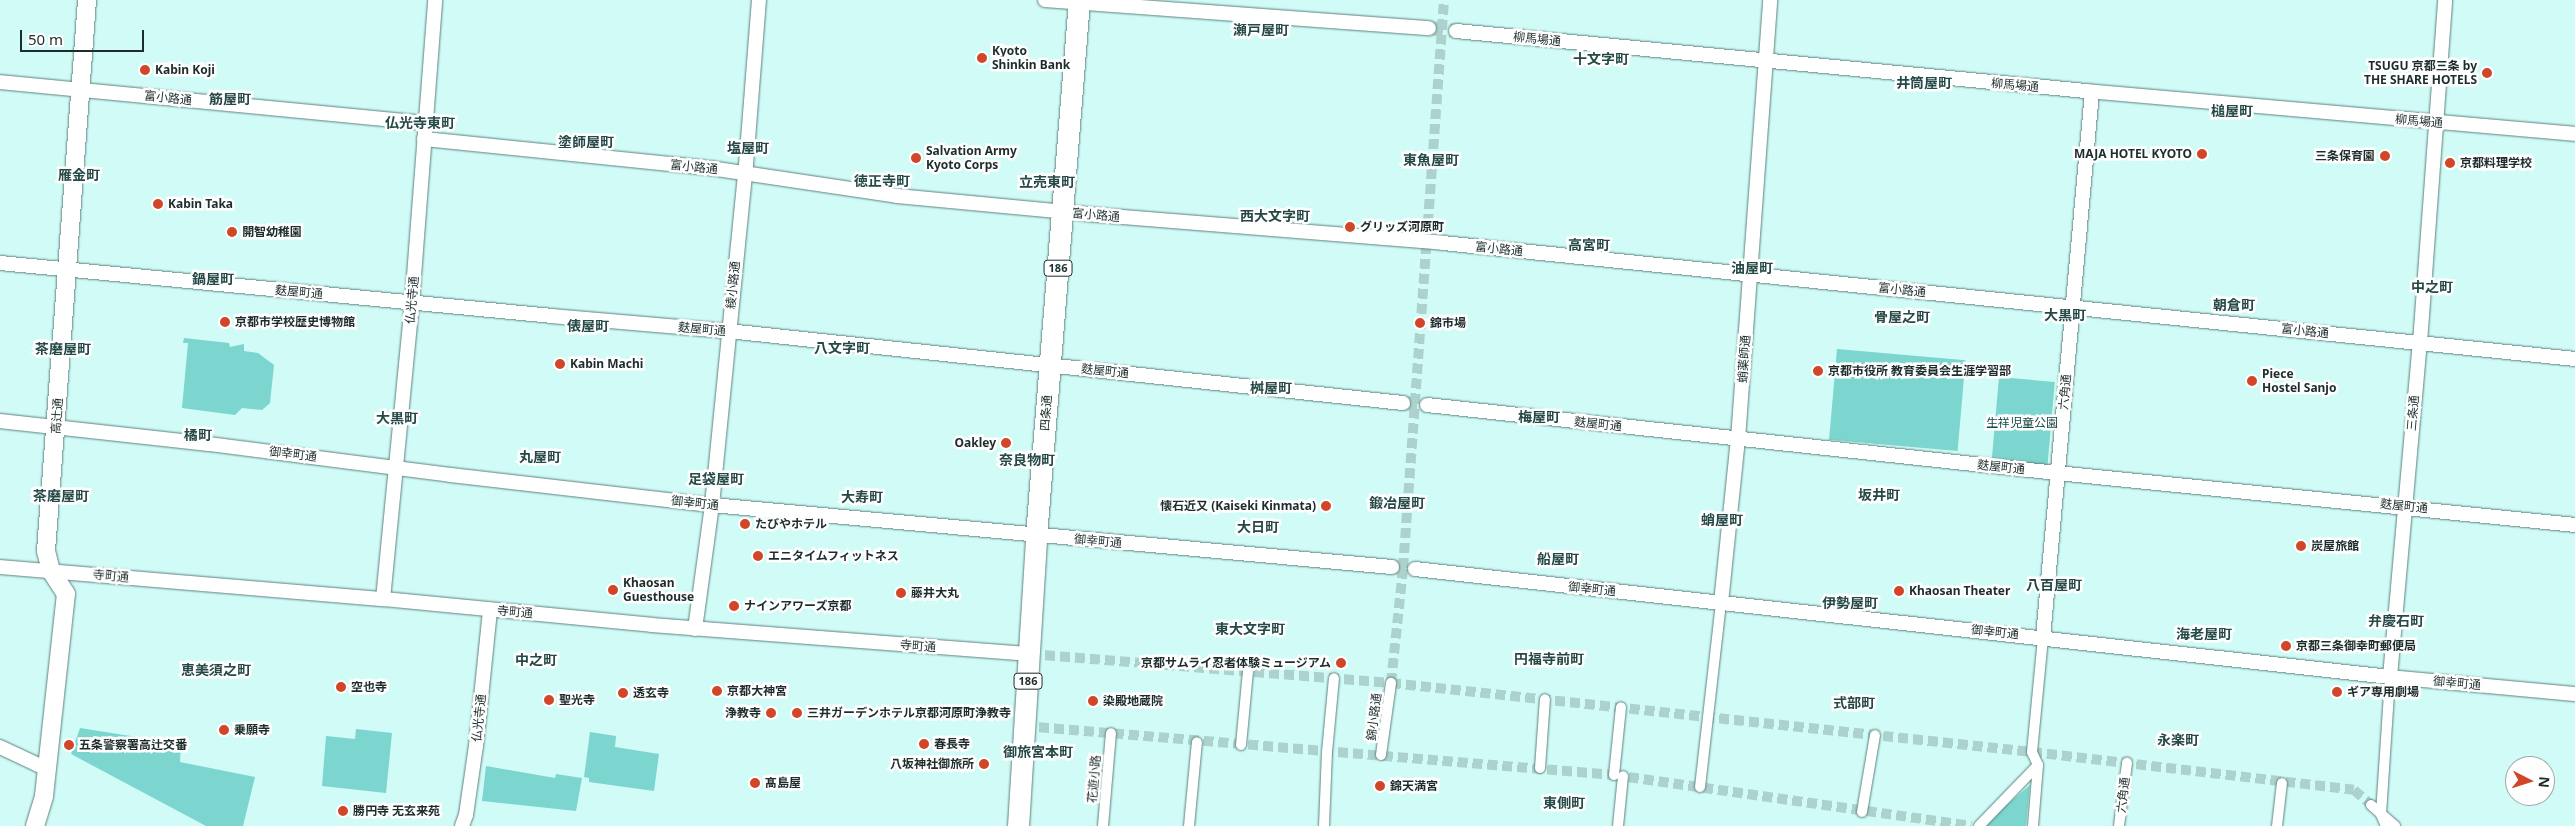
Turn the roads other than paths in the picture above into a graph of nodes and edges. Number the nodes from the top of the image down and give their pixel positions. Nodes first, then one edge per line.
1 (87, 0) edge
2 (435, 0) edge
3 (759, 0) edge
4 (1045, 0) edge
5 (1770, 0) edge
6 (2445, 0) edge
7 (1078, 2) edge
8 (1429, 28) tunnel mouth
9 (1456, 31) tunnel mouth
10 (1766, 61) junction
11 (0, 82) edge
12 (80, 90) junction
13 (2092, 92) junction
14 (2435, 122) junction
15 (426, 123) junction
16 (2575, 134) edge
17 (424, 139) junction
18 (745, 173) junction
19 (1062, 212) junction
20 (0, 263) edge
21 (68, 270) junction
22 (1750, 275) junction
23 (412, 302) junction
24 (2072, 308) junction
25 (728, 331) junction
26 (2420, 343) junction
27 (2575, 359) edge
28 (1050, 365) junction
29 (1403, 403) tunnel mouth
30 (1427, 405) tunnel mouth
31 (0, 421) edge
32 (56, 427) junction
33 (1738, 439) junction
34 (396, 467) junction
35 (2057, 473) junction
36 (712, 505) junction
37 (2404, 506) junction
38 (2575, 525) edge
39 (1036, 536) junction
40 (0, 567) edge
41 (1392, 567) tunnel mouth
42 (1415, 569) tunnel mouth
43 (51, 571) junction
44 (383, 599) junction
45 (1721, 603) junction
46 (490, 610) junction
47 (695, 629) junction
48 (2043, 638) junction
49 (1030, 654) junction
50 (1248, 671) dead end
51 (2390, 676) junction
52 (1334, 678) dead end
53 (1390, 683) tunnel mouth
54 (2575, 694) edge
55 (1545, 699) dead end
56 (1621, 707) dead end
57 (1111, 733) dead end
58 (1875, 735) dead end
59 (1197, 742) dead end
60 (1241, 745) dead end
61 (0, 747) edge
62 (1381, 755) dead end
63 (2127, 763) dead end
64 (2038, 765) junction
65 (1540, 768) dead end
66 (47, 769) junction
67 (2282, 783) dead end
68 (1700, 787) dead end
69 (2371, 805) tunnel mouth
70 (1862, 812) dead end
71 (2381, 814) junction
72 (35, 826) edge
73 (462, 826) edge
74 (1018, 826) edge
75 (1103, 826) edge
76 (1189, 826) edge
77 (1324, 826) edge
78 (1618, 826) edge
79 (1979, 826) edge
80 (2033, 826) edge
81 (2119, 826) edge
82 (2277, 826) edge
83 (2386, 826) edge
84 (2395, 826) edge

1 - 12 street, 高辻通
2 - 15 street, 仏光寺通
3 - 18 street, 綾小路通
4 - 7 street
5 - 10 street, 蛸薬師通
6 - 14 street, 三条通
7 - 8 street
7 - 19 main road, 四条通 / 186
9 - 10 street, 柳馬場通
10 - 13 street, 柳馬場通
10 - 22 street, 蛸薬師通
11 - 12 street, 富小路通
12 - 15 street, 富小路通
12 - 21 street, 高辻通
13 - 14 street, 柳馬場通
13 - 24 street, 六角通
14 - 16 street, 柳馬場通
14 - 26 street, 三条通
15 - 17 street, 仏光寺通
17 - 18 street, 富小路通
17 - 23 street, 仏光寺通
18 - 19 street, 富小路通
18 - 25 street, 綾小路通
19 - 22 street, 富小路通
19 - 28 main road, 四条通 / 186
20 - 21 street, 麩屋町通
21 - 23 street, 麩屋町通
21 - 32 street, 高辻通
22 - 24 street, 富小路通
22 - 33 street, 蛸薬師通
23 - 25 street, 麩屋町通
23 - 34 street, 仏光寺通
24 - 26 street, 富小路通
24 - 35 street, 六角通
25 - 28 street, 麩屋町通
25 - 36 street, 綾小路通
26 - 27 street, 富小路通
26 - 37 street, 三条通
28 - 29 street, 麩屋町通
28 - 39 main road, 四条通 / 186
30 - 33 street, 麩屋町通
31 - 32 street, 御幸町通
32 - 34 street, 御幸町通
32 - 43 street, 高辻通
33 - 35 street, 麩屋町通
33 - 45 street, 蛸薬師通
34 - 36 street, 御幸町通
34 - 44 street, 仏光寺通
35 - 37 street, 麩屋町通
35 - 48 street, 六角通
36 - 39 street, 御幸町通
36 - 47 street, 綾小路通
37 - 38 street, 麩屋町通
37 - 51 street, 三条通
39 - 41 street, 御幸町通
39 - 49 main road, 四条通 / 186
40 - 43 street, 寺町通
42 - 45 street, 御幸町通
43 - 44 street, 寺町通
43 - 66 street, 高辻通
44 - 46 street, 寺町通
45 - 48 street, 御幸町通
45 - 68 street, 蛸薬師通
46 - 47 street, 寺町通
46 - 73 street, 仏光寺通
47 - 49 street, 寺町通
48 - 51 street, 御幸町通
48 - 64 street, 六角通
49 - 74 main road, 四条通 / 186
50 - 60 street
51 - 54 street, 御幸町通
51 - 71 street, 三条通
52 - 77 street
53 - 62 street, 錦小路通
55 - 65 street
56 - 78 street
57 - 75 street, 花遊小路
58 - 70 street
59 - 76 street
61 - 66 street
63 - 81 street, 六角通
64 - 79 street
64 - 80 street
66 - 72 street, 高辻通
67 - 82 street
69 - 71 street
71 - 83 street, 三条通
71 - 84 street

